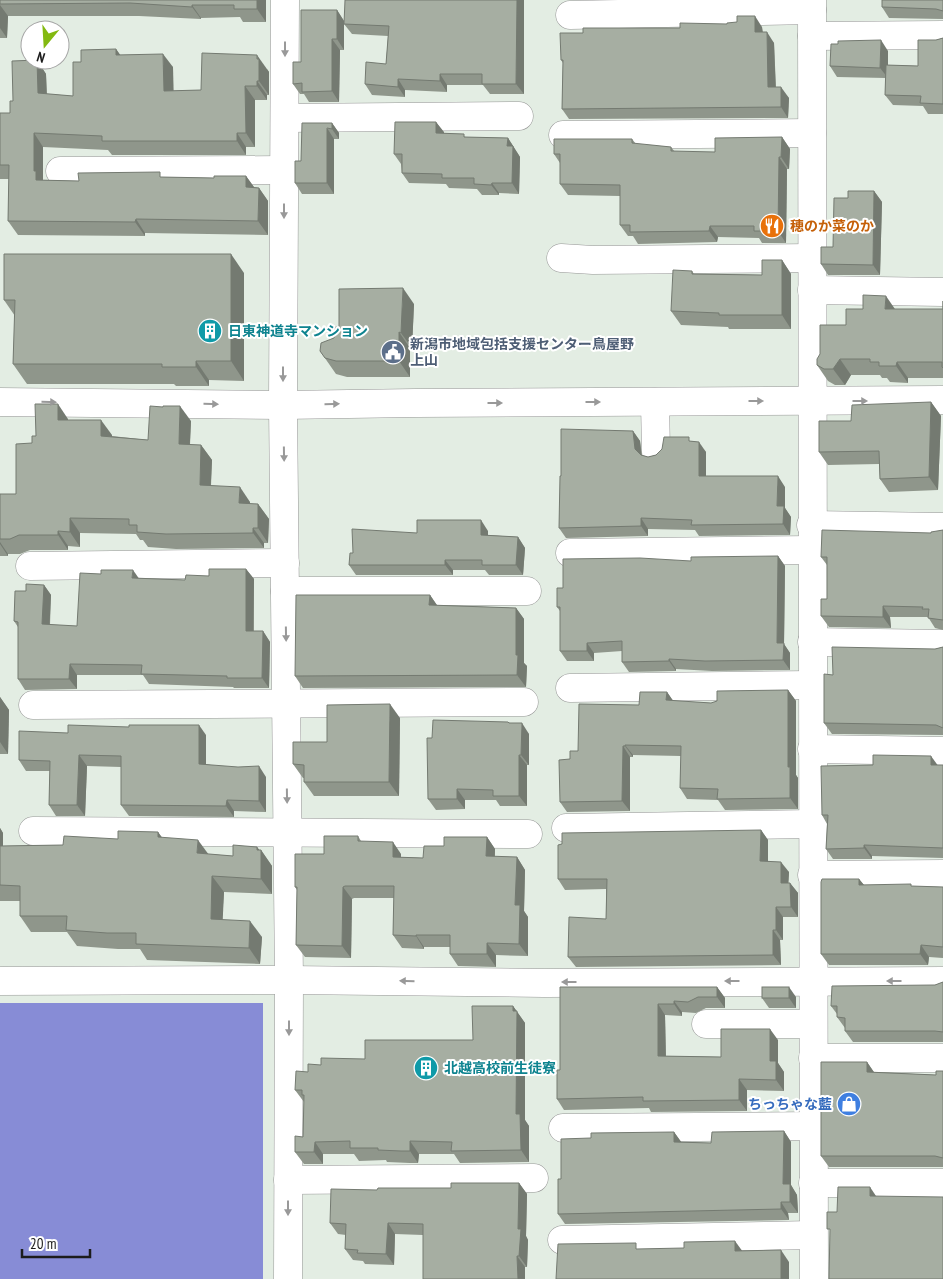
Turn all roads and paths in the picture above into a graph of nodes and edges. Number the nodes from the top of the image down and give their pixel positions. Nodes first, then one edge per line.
1 (285, 0) edge
2 (570, 15) dead end
3 (812, 16) edge
4 (943, 35) edge
5 (519, 116) dead end
6 (285, 118) junction
7 (812, 133) junction
8 (564, 136) dead end
9 (284, 170) junction
10 (60, 171) dead end
11 (561, 258) dead end
12 (812, 258) junction
13 (812, 290) junction
14 (943, 292) edge
15 (943, 400) edge
16 (812, 401) junction
17 (0, 402) edge
18 (655, 402) junction
19 (283, 405) junction
20 (656, 452) edge
21 (943, 527) edge
22 (812, 538) junction
23 (570, 553) dead end
24 (285, 563) junction
25 (30, 566) dead end
26 (285, 591) junction
27 (527, 591) dead end
28 (812, 642) junction
29 (943, 644) edge
30 (812, 685) junction
31 (570, 688) dead end
32 (524, 702) dead end
33 (286, 704) junction
34 (33, 706) dead end
35 (812, 749) junction
36 (943, 751) edge
37 (812, 824) junction
38 (566, 828) dead end
39 (33, 831) dead end
40 (288, 833) junction
41 (528, 834) dead end
42 (943, 874) edge
43 (812, 875) junction
44 (290, 980) junction
45 (0, 981) edge
46 (812, 981) junction
47 (943, 981) edge
48 (706, 1024) dead end
49 (813, 1024) junction
50 (813, 1058) junction
51 (943, 1058) edge
52 (813, 1126) junction
53 (563, 1128) dead end
54 (534, 1178) dead end
55 (288, 1180) junction
56 (813, 1183) junction
57 (943, 1183) edge
58 (814, 1235) junction
59 (562, 1240) dead end
60 (288, 1279) edge
61 (814, 1279) edge

1 -> 6 street
2 - 3 street
3 - 4 street
3 - 7 street
5 - 6 street
6 - 9 street
7 - 8 street
7 - 12 street
9 - 10 street
9 -> 19 street
11 - 12 street
12 - 13 street
13 - 14 street
13 - 16 street
16 -> 15 street
18 -> 16 street
16 - 22 street
17 -> 19 street
19 -> 18 street
18 - 20 street
19 -> 24 street
21 - 22 street
22 - 23 street
22 - 28 street
24 - 25 street
24 - 26 street
26 - 27 street
26 -> 33 street
28 - 29 street
28 - 30 street
30 - 31 street
30 - 35 street
32 - 33 street
33 - 34 street
33 -> 40 street
35 - 36 street
35 - 37 street
37 - 38 street
37 - 43 street
39 - 40 street
40 - 41 street
40 - 44 street
42 - 43 street
43 - 46 street
44 - 45 street
46 -> 44 street
44 -> 55 street
47 -> 46 street
46 - 49 street
48 - 49 street
49 - 50 street
50 - 51 street
50 - 52 street
52 - 53 street
52 - 56 street
54 - 55 street
55 -> 60 street
56 - 57 street
56 - 58 street
58 - 59 street
58 - 61 street

